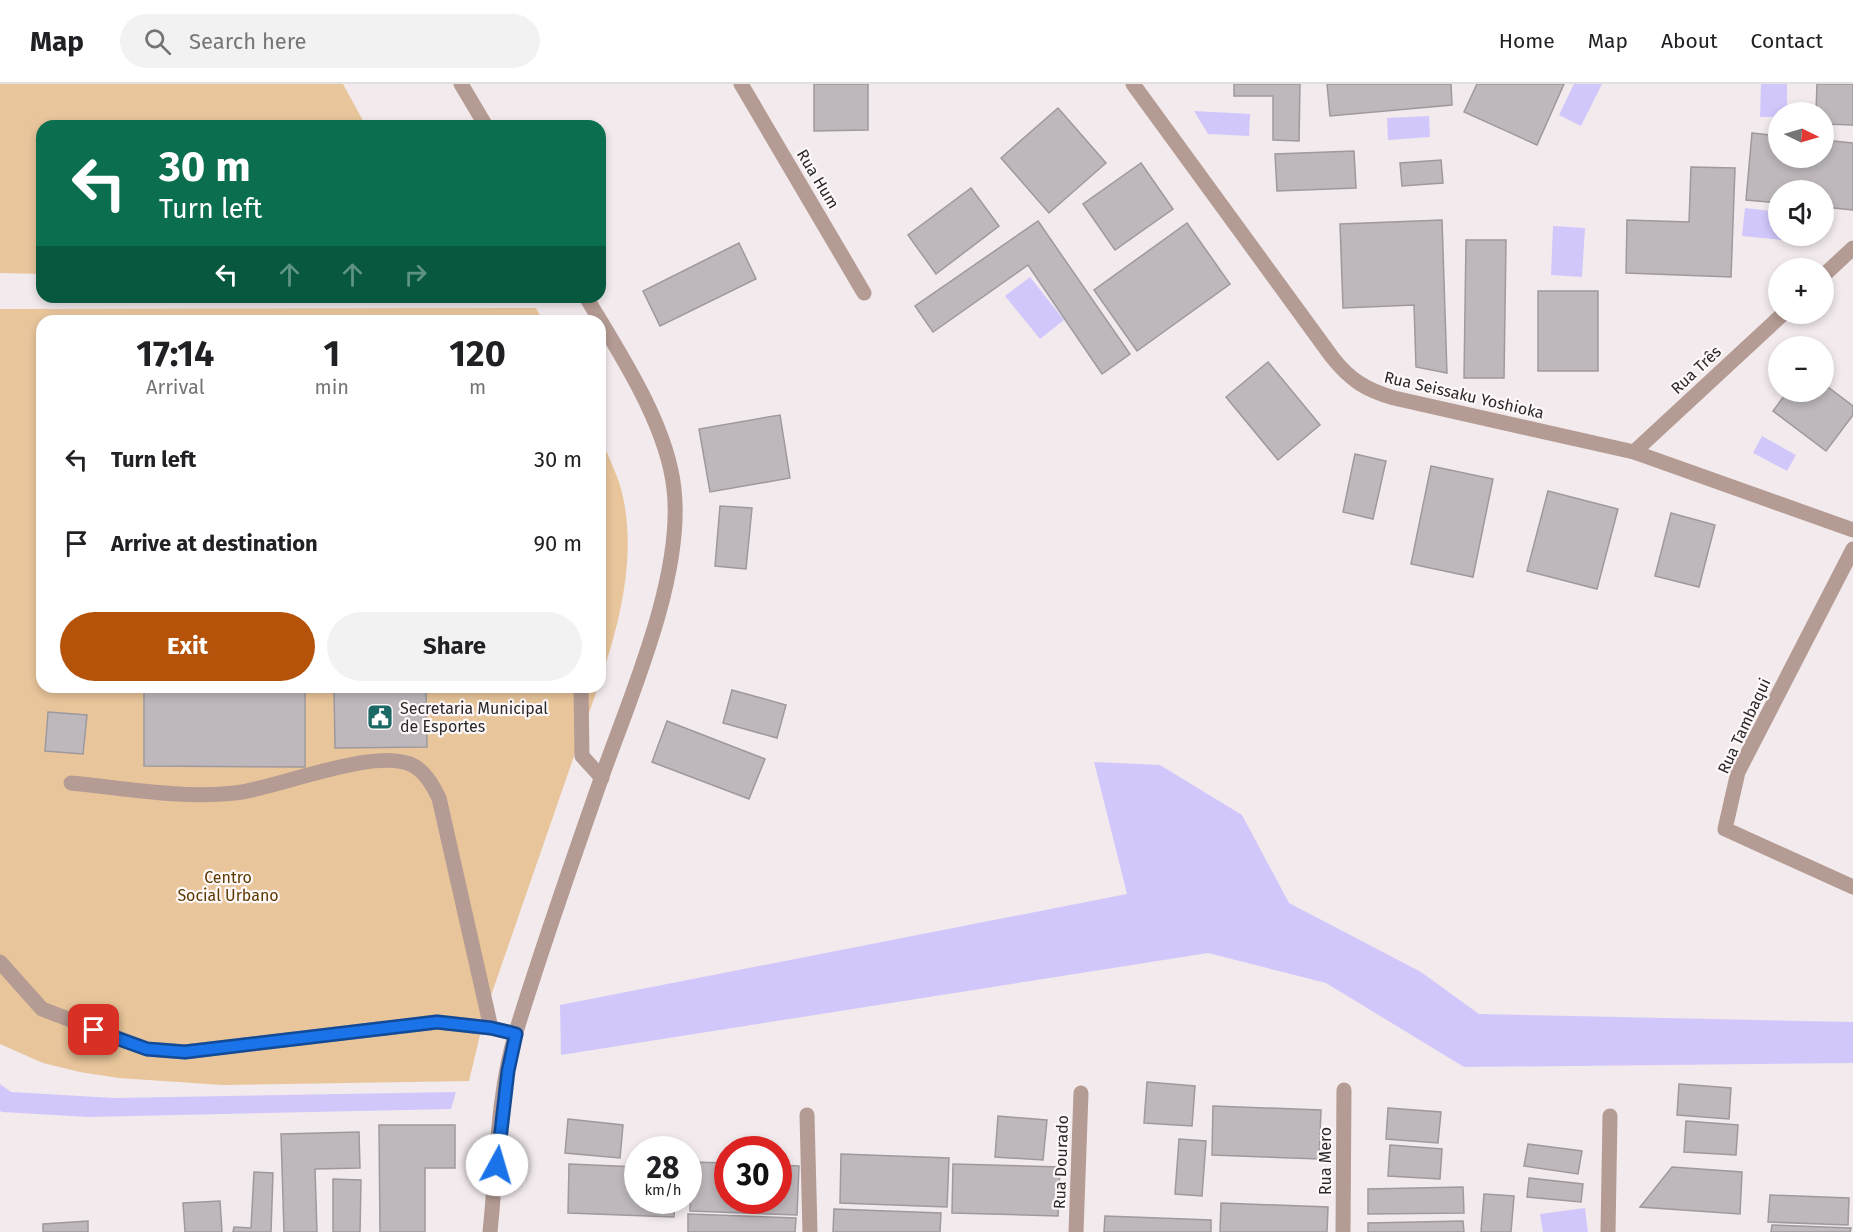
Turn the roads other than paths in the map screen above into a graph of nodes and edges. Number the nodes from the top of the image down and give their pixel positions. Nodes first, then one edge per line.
1 (461, 84) edge
2 (741, 84) edge
3 (1133, 84) edge
4 (482, 120) edge
5 (1853, 248) edge
6 (1834, 266) edge
7 (864, 293) dead end
8 (1771, 324) edge
9 (606, 335) edge
10 (1634, 452) junction
11 (1853, 530) edge
12 (1853, 549) edge
13 (581, 693) edge
14 (602, 778) junction
15 (71, 783) dead end
16 (1853, 887) edge
17 (0, 962) edge
18 (491, 1028) junction
19 (516, 1034) junction
20 (1344, 1090) dead end
21 (1081, 1093) dead end
22 (807, 1115) dead end
23 (1610, 1116) dead end
24 (490, 1232) edge
25 (810, 1232) edge
26 (1076, 1232) edge
27 (1343, 1232) edge
28 (1608, 1232) edge

1 - 4 street
2 - 7 street, Rua Hum
3 - 10 street, Rua Seissaku Yoshioka
5 - 6 street
8 - 10 street, Rua Três
9 - 14 street
10 - 11 street, Rua Seissaku Yoshioka
12 - 16 street, Rua Tambaqui
13 - 14 street
14 - 19 street
15 - 18 street
17 - 18 street
18 - 19 street
19 - 24 street
20 - 27 street, Rua Mero
21 - 26 street, Rua Dourado
22 - 25 street
23 - 28 street

